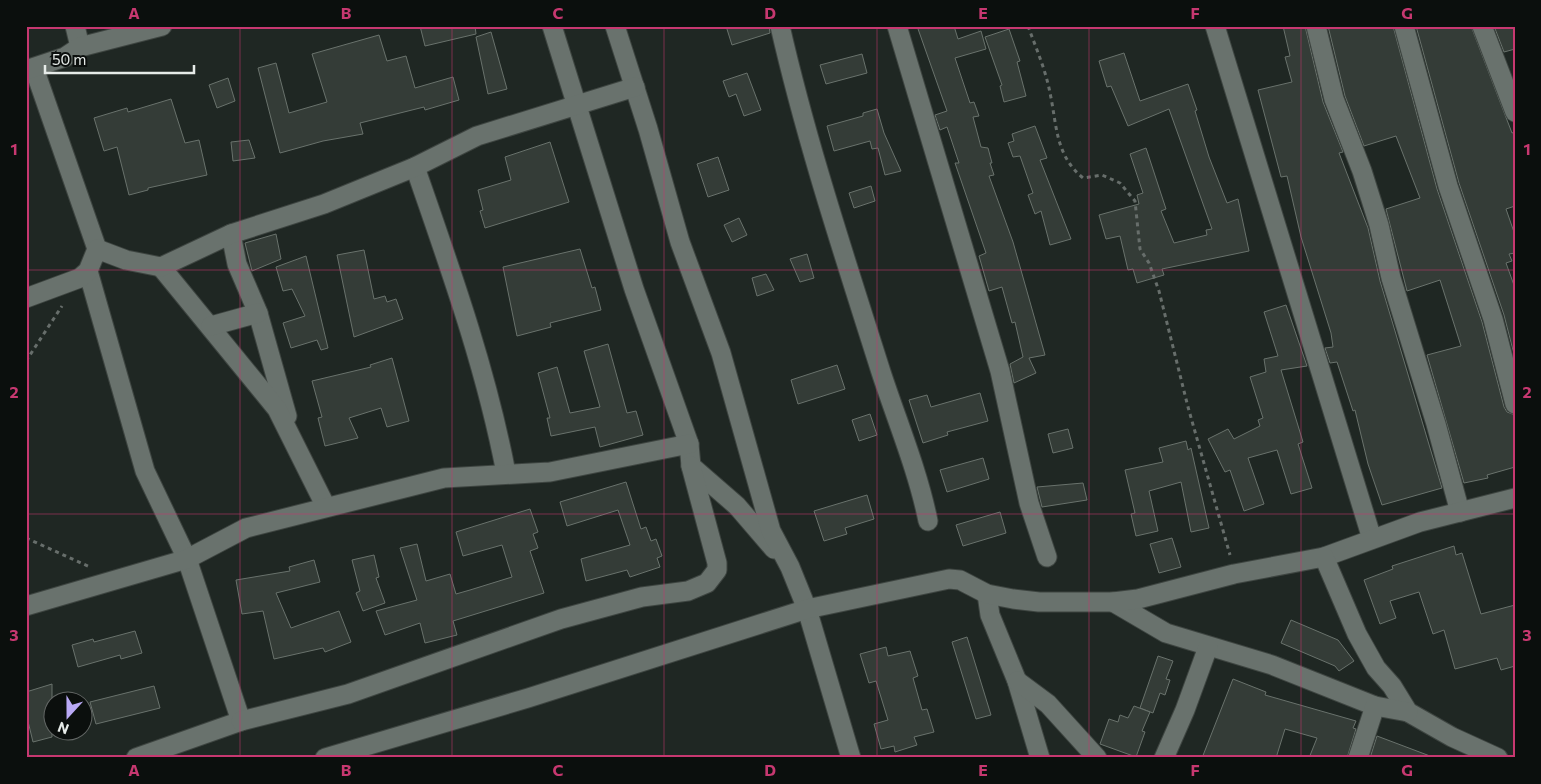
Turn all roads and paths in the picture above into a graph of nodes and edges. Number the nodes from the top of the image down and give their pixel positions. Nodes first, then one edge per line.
1 (75, 26) edge
2 (162, 26) edge
3 (552, 26) edge
4 (615, 26) edge
5 (780, 26) edge
6 (897, 26) edge
7 (1028, 26) edge
8 (1214, 26) edge
9 (1316, 26) edge
10 (1404, 26) edge
11 (1482, 26) edge
12 (80, 47) junction
13 (30, 69) edge
14 (635, 87) junction
15 (576, 107) junction
16 (1515, 112) edge
17 (415, 167) junction
18 (231, 234) junction
19 (97, 249) junction
20 (161, 267) junction
21 (84, 275) junction
22 (26, 298) edge
23 (258, 313) junction
24 (211, 326) junction
25 (26, 361) edge
26 (1515, 404) edge
27 (293, 442) junction
28 (689, 444) junction
29 (691, 466) junction
30 (506, 473) junction
31 (1515, 498) edge
32 (326, 507) junction
33 (1460, 512) junction
34 (928, 521) dead end
35 (26, 538) edge
36 (1372, 539) junction
37 (1324, 556) junction
38 (1047, 557) dead end
39 (188, 559) junction
40 (790, 567) junction
41 (1234, 574) junction
42 (116, 579) junction
43 (987, 594) junction
44 (1113, 602) junction
45 (26, 606) edge
46 (807, 609) junction
47 (1208, 647) junction
48 (1017, 682) junction
49 (1374, 706) junction
50 (1408, 712) junction
51 (241, 721) junction
52 (136, 758) edge
53 (325, 758) edge
54 (850, 758) edge
55 (1040, 758) edge
56 (1097, 758) edge
57 (1164, 758) edge
58 (1358, 758) edge
59 (1498, 758) edge

1 - 12 street
2 - 12 street
3 - 15 street
4 - 14 street
5 - 34 street
6 - 38 street
7 - 41 path
8 - 36 street
9 - 33 street
10 - 26 street
11 - 16 street
12 - 13 street
13 - 19 street
14 - 15 street
14 - 40 street
15 - 17 street
15 - 28 street
17 - 18 street
17 - 30 street
18 - 20 street
18 - 23 street
19 - 20 street
19 - 21 street
20 - 24 street
21 - 22 street
21 - 25 path
21 - 39 street
23 - 24 street
23 - 27 street
24 - 27 street
27 - 32 street
28 - 29 street
28 - 30 street
29 - 40 street
29 - 51 street
30 - 32 street
31 - 33 street
32 - 39 street
33 - 36 street
35 - 42 path
36 - 37 street
37 - 41 street
37 - 50 street
39 - 42 street
39 - 51 street
40 - 46 street
41 - 44 street
42 - 45 street
43 - 44 street
43 - 46 street
43 - 48 street
44 - 47 street
46 - 53 street
46 - 54 street
47 - 49 street
47 - 57 street
48 - 55 street
48 - 56 street
49 - 50 street
49 - 58 street
50 - 59 street
51 - 52 street

